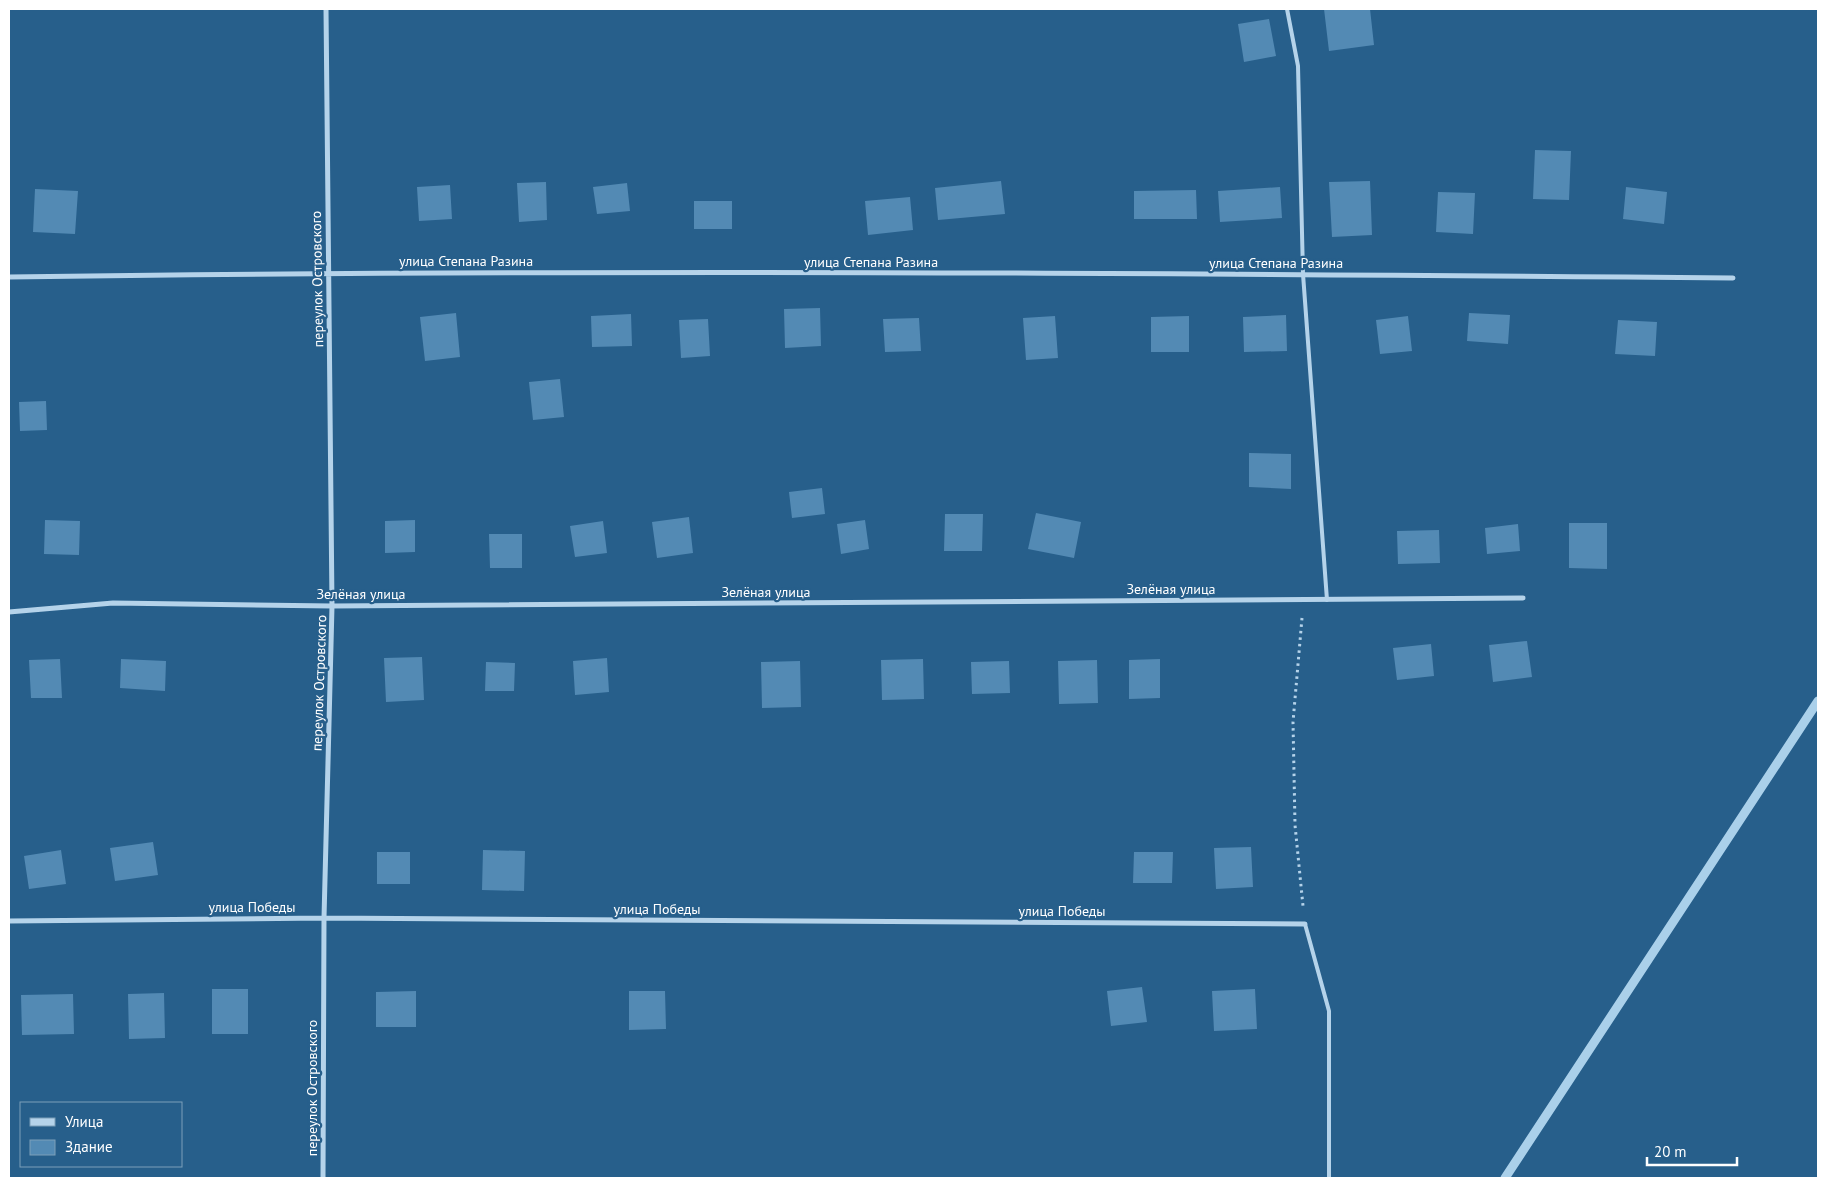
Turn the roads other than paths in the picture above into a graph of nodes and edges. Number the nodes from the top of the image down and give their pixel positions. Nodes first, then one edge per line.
1 (326, 9) edge
2 (1287, 9) edge
3 (328, 272) junction
4 (1303, 274) junction
5 (9, 277) edge
6 (1733, 278) dead end
7 (1523, 598) dead end
8 (1328, 600) junction
9 (332, 606) junction
10 (9, 612) edge
11 (324, 918) junction
12 (9, 921) edge
13 (1305, 924) joint
14 (323, 1178) edge
15 (1329, 1178) edge

1 - 3 street, переулок Островского
2 - 4 lane
3 - 4 street, улица Степана Разина
3 - 5 street, улица Степана Разина
3 - 9 street, переулок Островского
4 - 6 street, улица Степана Разина
4 - 8 lane
7 - 8 street, Зелёная улица
8 - 9 street, Зелёная улица
9 - 10 street, Зелёная улица
9 - 11 street, переулок Островского
11 - 12 street, улица Победы
11 - 13 street, улица Победы
11 - 14 street, переулок Островского
13 - 15 lane

